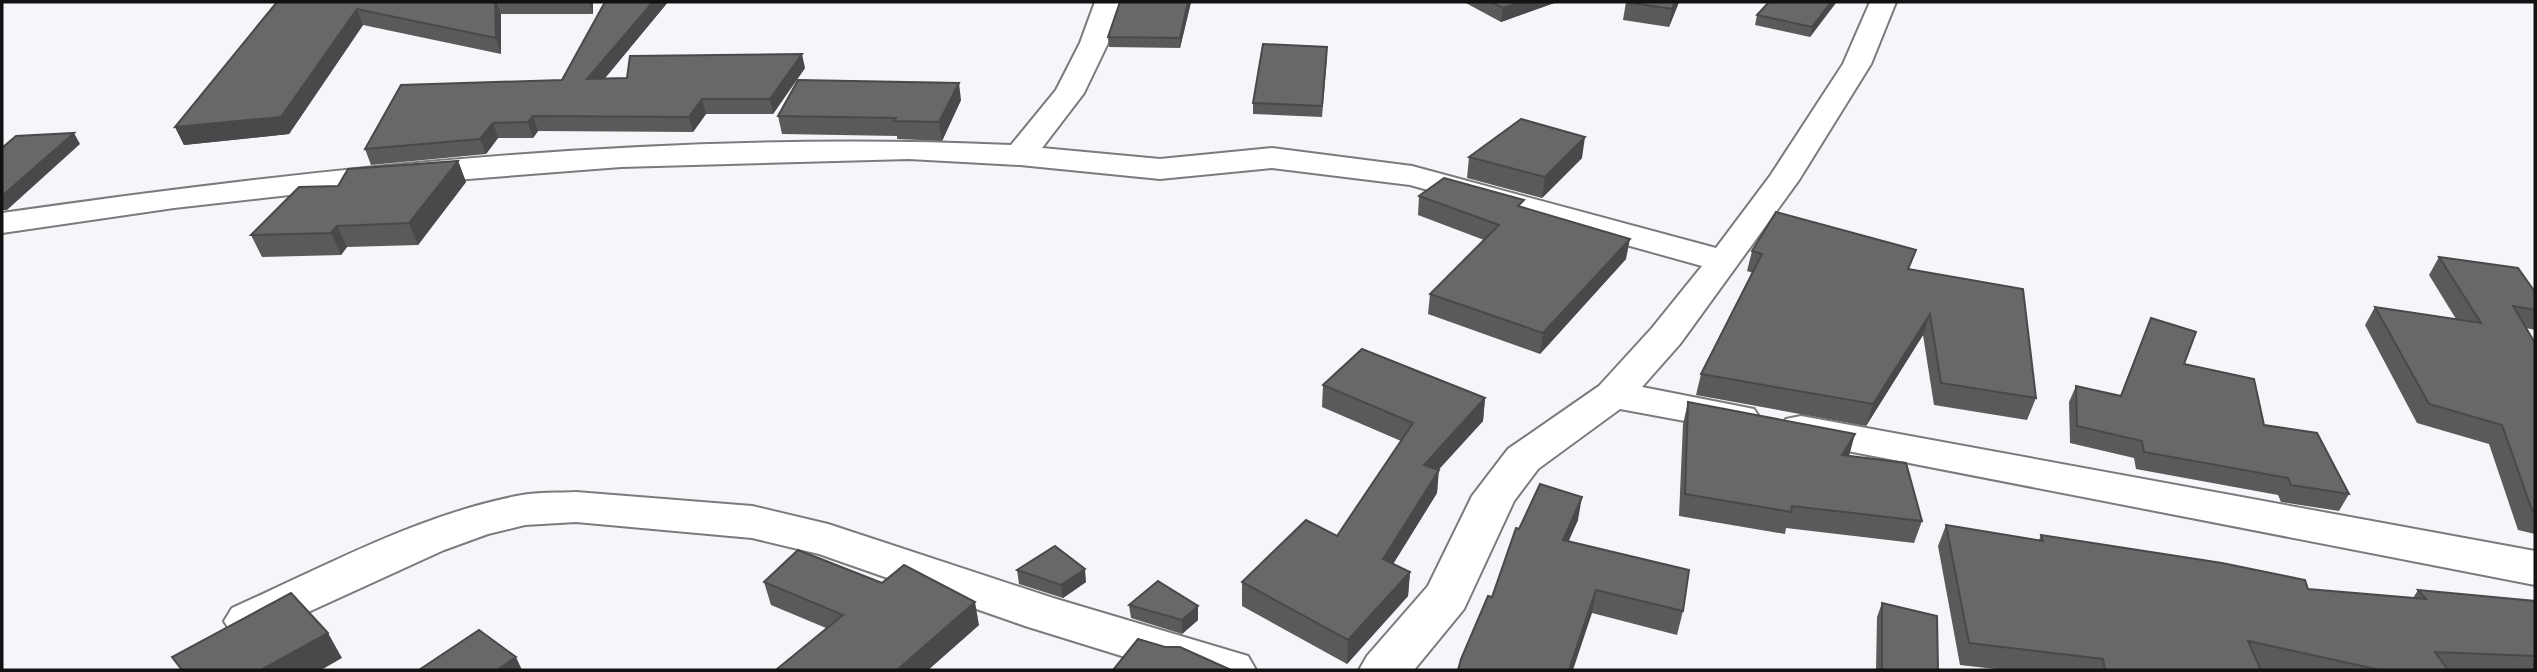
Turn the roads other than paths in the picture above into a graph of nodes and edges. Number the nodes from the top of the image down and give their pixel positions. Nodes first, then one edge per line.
1 (1108, 2) edge
2 (1883, 2) edge
3 (1020, 155) junction
4 (2, 223) edge
5 (1724, 261) junction
6 (1613, 395) junction
7 (2535, 568) edge
8 (227, 631) edge
9 (1230, 670) edge
10 (1385, 670) edge

1 - 3 street
2 - 5 street
3 - 4 street
3 - 5 street
5 - 6 street
6 - 7 street
6 - 10 street
8 - 9 street

